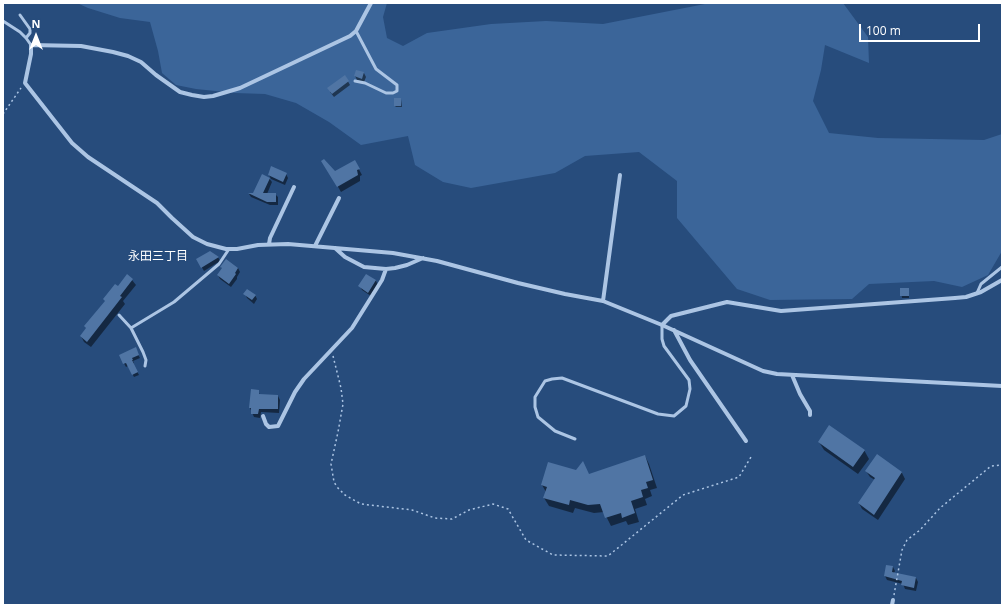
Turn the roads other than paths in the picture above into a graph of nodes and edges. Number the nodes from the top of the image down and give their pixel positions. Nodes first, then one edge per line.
1 (370, 3) edge
2 (20, 15) dead end
3 (3, 21) edge
4 (356, 31) junction
5 (26, 38) junction
6 (31, 45) junction
7 (355, 81) dead end
8 (620, 175) dead end
9 (294, 187) dead end
10 (339, 198) dead end
11 (269, 244) junction
12 (315, 246) junction
13 (335, 248) junction
14 (229, 249) junction
15 (423, 258) junction
16 (1002, 267) edge
17 (386, 269) junction
18 (1002, 280) edge
19 (977, 293) junction
20 (603, 301) junction
21 (119, 315) dead end
22 (662, 325) junction
23 (131, 328) junction
24 (674, 330) junction
25 (144, 366) dead end
26 (792, 375) junction
27 (1002, 386) edge
28 (810, 415) dead end
29 (263, 416) dead end
30 (575, 439) dead end
31 (746, 441) dead end

1 - 4 street
2 - 5 lane
3 - 5 lane
4 - 6 street
4 - 7 lane
5 - 6 lane
6 - 14 street
8 - 20 street
9 - 11 street
10 - 12 street
11 - 12 street
11 - 14 street
12 - 13 street
13 - 15 street
13 - 17 street
14 - 23 lane
15 - 17 street
15 - 20 street
16 - 19 lane
17 - 29 street
18 - 19 street
19 - 22 street
20 - 22 street
21 - 23 lane
22 - 24 street
22 - 30 lane
23 - 25 lane
24 - 26 street
24 - 31 street
26 - 27 street
26 - 28 street

